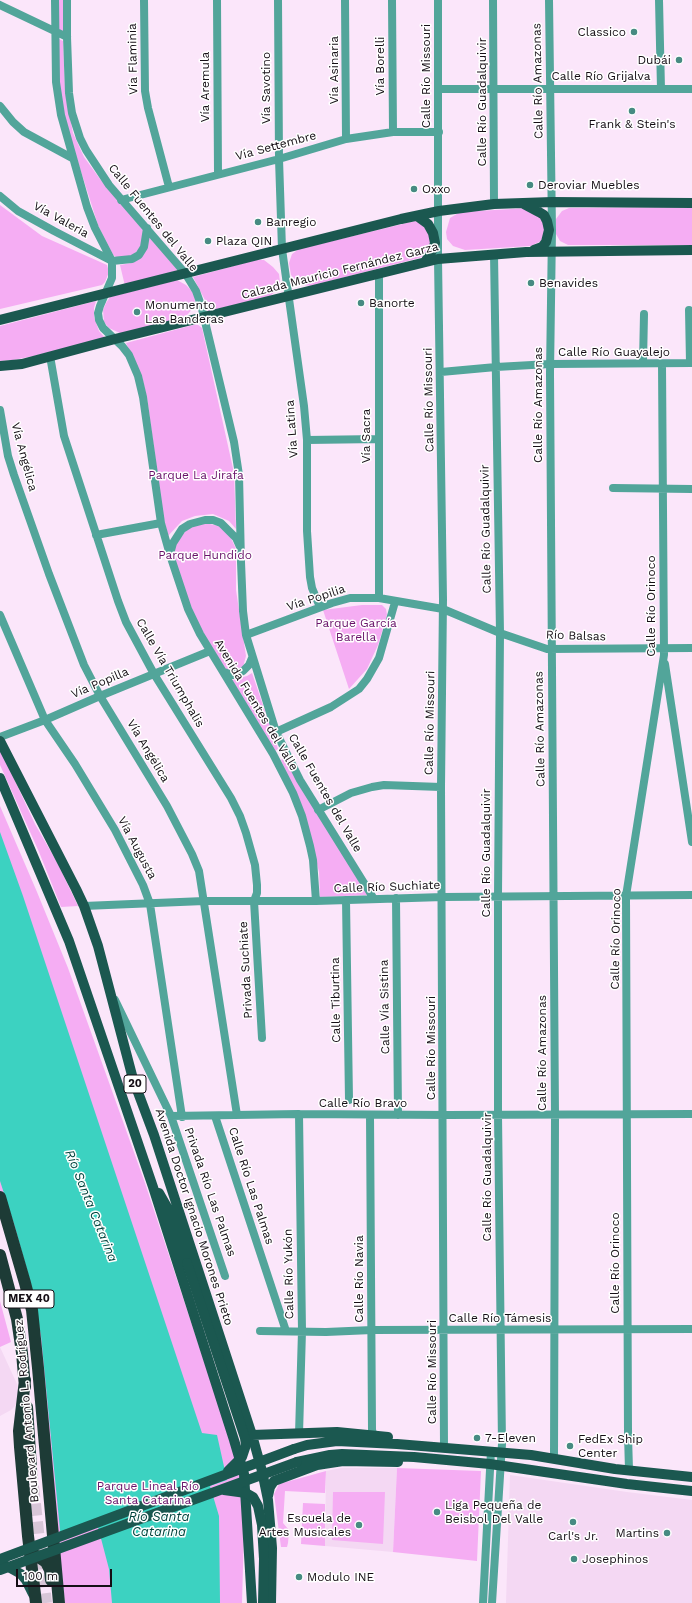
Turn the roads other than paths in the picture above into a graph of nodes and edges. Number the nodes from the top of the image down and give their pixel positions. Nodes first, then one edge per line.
1 (55, 0) edge
2 (67, 0) edge
3 (144, 0) edge
4 (217, 0) edge
5 (278, 0) edge
6 (345, 0) edge
7 (392, 0) edge
8 (438, 0) edge
9 (493, 0) edge
10 (549, 0) edge
11 (659, 0) edge
12 (0, 5) edge
13 (55, 33) junction
14 (67, 38) junction
15 (494, 88) junction
16 (549, 88) junction
17 (662, 89) junction
18 (692, 89) edge
19 (439, 90) junction
20 (0, 106) edge
21 (393, 132) junction
22 (439, 132) junction
23 (346, 139) junction
24 (72, 158) junction
25 (279, 159) junction
26 (218, 174) junction
27 (169, 187) junction
28 (0, 196) edge
29 (121, 200) junction
30 (552, 202) junction
31 (692, 203) edge
32 (494, 204) junction
33 (523, 204) junction
34 (439, 211) junction
35 (417, 216) junction
36 (146, 228) junction
37 (282, 249) junction
38 (692, 250) edge
39 (552, 251) junction
40 (526, 252) junction
41 (494, 254) junction
42 (438, 259) junction
43 (112, 261) junction
44 (425, 262) junction
45 (185, 273) junction
46 (380, 273) junction
47 (106, 293) junction
48 (288, 296) junction
49 (689, 310) dead end
50 (644, 314) dead end
51 (204, 318) junction
52 (0, 320) edge
53 (115, 339) junction
54 (50, 356) junction
55 (643, 363) junction
56 (691, 363) edge
57 (550, 364) junction
58 (662, 364) junction
59 (0, 366) edge
60 (496, 367) junction
61 (441, 372) junction
62 (0, 410) edge
63 (379, 439) junction
64 (307, 440) junction
65 (613, 488) dead end
66 (692, 489) edge
67 (663, 490) junction
68 (161, 523) junction
69 (96, 535) junction
70 (241, 549) junction
71 (170, 555) junction
72 (378, 598) junction
73 (395, 602) junction
74 (320, 607) junction
75 (443, 609) junction
76 (0, 615) edge
77 (500, 633) junction
78 (246, 636) junction
79 (692, 648) edge
80 (551, 649) junction
81 (210, 651) junction
82 (664, 652) junction
83 (252, 658) junction
84 (224, 672) junction
85 (154, 674) junction
86 (100, 696) junction
87 (45, 720) junction
88 (276, 732) junction
89 (0, 737) edge
90 (0, 741) edge
91 (283, 747) junction
92 (273, 754) junction
93 (0, 778) edge
94 (441, 787) junction
95 (318, 810) junction
96 (692, 842) edge
97 (692, 895) edge
98 (498, 896) junction
99 (554, 896) junction
100 (626, 896) junction
101 (442, 897) junction
102 (396, 898) junction
103 (374, 899) junction
104 (346, 900) junction
105 (204, 901) junction
106 (254, 901) junction
107 (316, 901) junction
108 (150, 904) junction
109 (84, 906) junction
110 (111, 992) junction
111 (262, 1038) dead end
112 (349, 1100) dead end
113 (299, 1114) junction
114 (628, 1114) junction
115 (692, 1114) edge
116 (237, 1115) junction
117 (370, 1115) junction
118 (398, 1115) junction
119 (442, 1115) junction
120 (498, 1115) junction
121 (555, 1115) junction
122 (171, 1116) junction
123 (182, 1116) junction
124 (215, 1116) junction
125 (153, 1187) junction
126 (0, 1197) edge
127 (0, 1255) edge
128 (225, 1276) dead end
129 (628, 1329) junction
130 (372, 1330) junction
131 (443, 1330) junction
132 (500, 1330) junction
133 (692, 1330) edge
134 (260, 1331) dead end
135 (286, 1331) junction
136 (302, 1331) junction
137 (555, 1331) junction
138 (25, 1380) junction
139 (42, 1405) junction
140 (299, 1434) junction
141 (252, 1435) junction
142 (375, 1439) junction
143 (444, 1447) junction
144 (496, 1452) junction
145 (414, 1457) junction
146 (554, 1458) junction
147 (495, 1465) junction
148 (31, 1468) tunnel mouth
149 (615, 1469) junction
150 (629, 1470) junction
151 (642, 1471) junction
152 (692, 1477) edge
153 (216, 1478) junction
154 (587, 1478) junction
155 (653, 1487) junction
156 (220, 1490) junction
157 (692, 1491) edge
158 (268, 1500) junction
159 (28, 1536) junction
160 (46, 1538) junction
161 (30, 1554) junction
162 (1, 1564) edge
163 (57, 1573) junction
164 (251, 1580) junction
165 (35, 1601) edge
166 (53, 1603) edge
167 (59, 1603) edge
168 (65, 1603) edge
169 (249, 1603) edge
170 (252, 1603) edge
171 (263, 1603) edge
172 (271, 1603) edge
173 (483, 1603) edge
174 (492, 1603) edge

1 - 13 street
2 - 14 street, Calle Fuentes del Valle
3 - 27 street, Vía Flaminia
4 - 26 street, Vía Aremula
5 - 25 street, Vía Savotino
6 - 23 street, Vía Asinaria
7 - 21 street, Vía Borelli
8 - 19 street, Calle Río Missouri
9 - 15 street, Calle Río Guadalquivir
10 - 16 street, Calle Río Amazonas
11 - 17 street
12 - 13 street
13 - 14 street
13 - 24 street
14 - 29 street, Calle Fuentes del Valle
15 - 16 street, Calle Río Grijalva
15 - 19 street, Calle Río Grijalva
15 - 32 street, Calle Río Guadalquivir
16 - 17 street, Calle Río Grijalva
16 - 30 street, Calle Río Amazonas
17 - 18 street, Calle Río Grijalva
19 - 22 street, Calle Río Missouri
20 - 24 street
21 - 22 street, Vía Settembre
21 - 23 street, Vía Settembre
22 - 34 street, Calle Río Missouri
23 - 25 street, Vía Settembre
24 - 43 street
25 - 26 street, Vía Settembre
25 - 37 street, Vía Savotino
26 - 27 street, Vía Settembre
27 - 29 street, Vía Settembre
28 - 43 street, Vía Valeria
29 - 36 street, Calle Fuentes del Valle
30 - 31 main road
30 - 33 main road
30 - 39 street, Calle Río Amazonas
32 - 33 main road
32 - 34 main road
33 - 40 main road
34 - 35 main road
34 - 42 street, Calle Río Missouri
35 - 37 main road
35 - 44 main road
36 - 43 street
36 - 45 street, Calle Fuentes del Valle
37 - 45 main road
37 - 48 street, Vía Latina
38 - 39 main road, Calzada Mauricio Fernández Garza
39 - 40 main road, Calzada Mauricio Fernández Garza
39 - 57 street, Calle Río Amazonas
40 - 41 main road, Calzada Mauricio Fernández Garza
41 - 42 main road, Calzada Mauricio Fernández Garza
41 - 60 street, Calle Río Guadalquivir
42 - 44 main road, Calzada Mauricio Fernández Garza
42 - 61 street, Calle Río Missouri
43 - 47 street, Avenida Fuentes del Valle
44 - 46 main road, Calzada Mauricio Fernández Garza
45 - 47 main road
45 - 51 street, Calle Fuentes del Valle
46 - 48 main road, Calzada Mauricio Fernández Garza
46 - 63 street, Vía Sacra
47 - 52 main road
47 - 53 street, Avenida Fuentes del Valle
48 - 51 main road, Calzada Mauricio Fernández Garza
48 - 64 street, Vía Latina
49 - 56 street
50 - 55 street
51 - 53 main road, Calzada Mauricio Fernández Garza
51 - 70 street, Calle Fuentes del Valle
53 - 54 main road, Calzada Mauricio Fernández Garza
53 - 68 street, Avenida Fuentes del Valle
54 - 59 main road, Calzada Mauricio Fernández Garza
54 - 69 street, Calle Vía Triumphalis
55 - 57 street, Calle Río Guayalejo
55 - 58 street, Calle Río Guayalejo
56 - 58 street, Calle Río Guayalejo
57 - 60 street, Calle Río Guayalejo
57 - 80 street, Calle Río Amazonas
58 - 67 street, Calle Río Orinoco
60 - 61 street, Calle Río Guayalejo
60 - 77 street, Calle Río Guadalquivir
61 - 75 street, Calle Río Missouri
62 - 86 street, Vía Angélica
63 - 64 street
63 - 72 street, Vía Sacra
64 - 74 street, Vía Latina
65 - 67 street
66 - 67 street
67 - 82 street, Calle Río Orinoco
68 - 69 street
68 - 71 street, Avenida Fuentes del Valle
69 - 85 street, Calle Vía Triumphalis
70 - 71 street
70 - 78 street, Calle Fuentes del Valle
71 - 81 street, Avenida Fuentes del Valle
72 - 73 street, Vía Popilia
72 - 74 street, Vía Popilia
73 - 75 street, Vía Popilia
73 - 88 street
74 - 78 street, Vía Popilia
75 - 77 street, Río Balsas
75 - 94 street, Calle Río Missouri
76 - 87 street, Vía Augusta
77 - 80 street, Río Balsas
77 - 98 street, Calle Río Guadalquivir
78 - 83 street, Calle Fuentes del Valle
79 - 82 street, Río Balsas
80 - 82 street, Río Balsas
80 - 99 street, Calle Río Amazonas
81 - 84 street, Avenida Fuentes del Valle
81 - 85 street, Vía Popilla
82 - 96 street
82 - 100 street, Calle Río Orinoco
83 - 84 street
83 - 88 street, Calle Fuentes del Valle
84 - 92 street, Avenida Fuentes del Valle
85 - 86 street, Vía Popilla
85 - 106 street, Calle Vía Triumphalis
86 - 87 street, Vía Popilla
86 - 105 street, Vía Angélica
87 - 89 street, Vía Popilla
87 - 108 street, Vía Augusta
88 - 91 street, Calle Fuentes del Valle
90 - 109 main road, Avenida Doctor Ignacio Morones Prieto / 20
91 - 92 street
91 - 95 street, Calle Fuentes del Valle
92 - 107 street, Avenida Fuentes del Valle
93 - 125 main road, 20
94 - 95 street
94 - 101 street, Calle Río Missouri
95 - 103 street, Calle Fuentes del Valle
97 - 100 street, Calle Río Suchiate
98 - 99 street, Calle Río Suchiate
98 - 101 street, Calle Río Suchiate
98 - 120 street, Calle Río Guadalquivir
99 - 100 street, Calle Río Suchiate
99 - 121 street, Calle Río Amazonas
100 - 114 street, Calle Río Orinoco
101 - 102 street, Calle Río Suchiate
101 - 119 street, Calle Río Missouri
102 - 103 street, Calle Río Suchiate
102 - 118 street, Calle Vía Sistina
103 - 104 street, Calle Río Suchiate
104 - 107 street, Calle Río Suchiate
104 - 112 street, Calle Tiburtina
105 - 106 street, Calle Río Suchiate
105 - 108 street, Calle Río Suchiate
105 - 116 street, Vía Angélica
106 - 107 street, Calle Río Suchiate
106 - 111 street, Privada Suchiate
108 - 109 street, Calle Río Suchiate
108 - 123 street, Vía Augusta
109 - 110 main road, Avenida Doctor Ignacio Morones Prieto / 20
110 - 122 street
110 - 141 main road, Avenida Doctor Ignacio Morones Prieto / 20
113 - 116 street, Calle Río Bravo
113 - 117 street, Calle Río Bravo
113 - 136 street, Calle Río Yukón
114 - 115 street, Calle Río Bravo
114 - 121 street, Calle Río Bravo
114 - 129 street, Calle Río Orinoco
116 - 124 street, Calle Río Bravo
117 - 118 street, Calle Río Bravo
117 - 130 street, Calle Río Navia
118 - 119 street, Calle Río Bravo
119 - 120 street, Calle Río Bravo
119 - 131 street, Calle Río Missouri
120 - 121 street, Calle Río Bravo
120 - 132 street, Calle Río Guadalquivir
121 - 137 street, Calle Río Amazonas
122 - 123 street, Calle Río Bravo
122 - 128 street, Privada Río Las Palmas
123 - 124 street, Calle Río Bravo
124 - 135 street, Calle Río Las Palmas
125 - 153 main road, bridge
125 - 164 main road, 20
126 - 139 highway, Boulevard Antonio L. Rodríguez / MEX 40
127 - 138 highway, Boulevard Antonio L. Rodríguez / MEX 40
129 - 133 street, Calle Río Támesis
129 - 137 street, Calle Río Támesis
129 - 150 street, Calle Río Orinoco
130 - 131 street, Calle Río Támesis
130 - 136 street, Calle Río Támesis
130 - 142 street, Calle Río Navia
131 - 132 street, Calle Río Támesis
131 - 143 street, Calle Río Missouri
132 - 137 street, Calle Río Támesis
132 - 144 street, Calle Río Guadalquivir
134 - 135 street, Calle Río Támesis
135 - 136 street, Calle Río Támesis
136 - 140 street, Calle Río Yukón
137 - 146 street, Calle Río Amazonas
138 - 148 highway, Boulevard Antonio L. Rodríguez / MEX 40
138 - 159 highway
139 - 160 highway
139 - 163 highway, Boulevard Antonio L. Rodríguez / MEX 40
140 - 141 main road
140 - 142 main road
141 - 158 main road, Avenida Doctor Ignacio Morones Prieto / 20
142 - 143 main road
142 - 153 main road, bridge
143 - 144 main road
144 - 146 main road
144 - 147 street, Calle Río Guadalquivir
145 - 147 main road
145 - 156 main road, bridge
145 - 158 main road
146 - 149 main road
147 - 154 main road
147 - 173 street
147 - 174 street
149 - 150 main road
149 - 154 main road
150 - 151 main road
151 - 152 main road
151 - 155 main road
153 - 162 main road, bridge
154 - 155 main road
155 - 157 main road
156 - 162 main road, bridge
156 - 171 main road, bridge
158 - 172 main road, Avenida Doctor Ignacio Morones Prieto / 20
159 - 160 highway
159 - 161 highway
160 - 161 highway
161 - 162 main road
161 - 165 highway
161 - 166 highway
162 - 165 main road
163 - 167 highway, Boulevard Antonio L. Rodríguez / MEX 40
163 - 168 highway
164 - 169 main road
164 - 170 main road, 20

